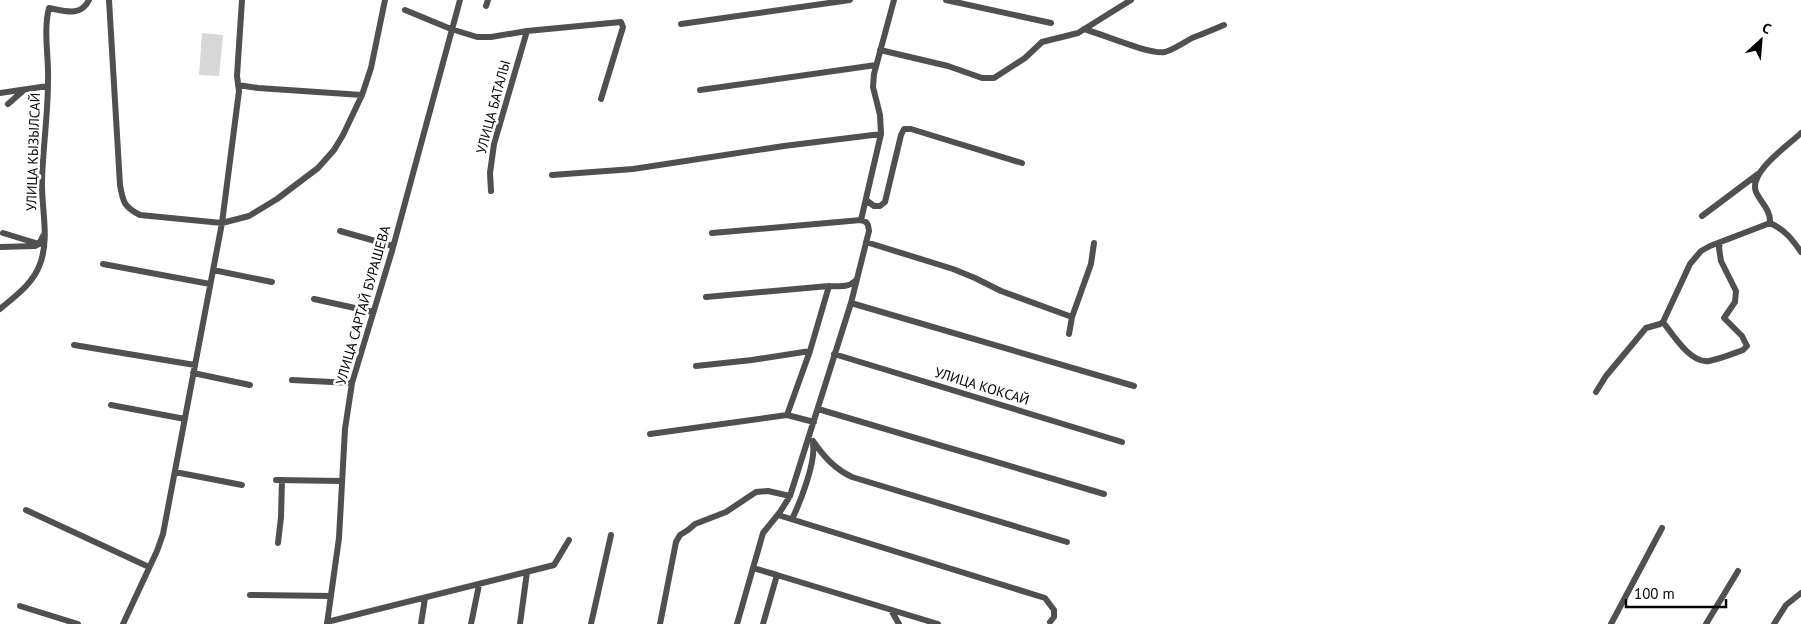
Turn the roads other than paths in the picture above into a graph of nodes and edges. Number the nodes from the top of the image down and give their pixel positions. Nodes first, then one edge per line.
1 (89, 0) edge
2 (109, 0) edge
3 (242, 0) edge
4 (385, 0) edge
5 (460, 0) edge
6 (850, 0) edge
7 (894, 0) edge
8 (946, 0) edge
9 (1131, 0) edge
10 (405, 10) dead end
11 (1051, 23) dead end
12 (681, 24) dead end
13 (1224, 25) dead end
14 (451, 29) junction
15 (1084, 29) junction
16 (527, 31) junction
17 (880, 50) junction
18 (876, 65) junction
19 (238, 85) junction
20 (48, 86) junction
21 (24, 89) junction
22 (700, 90) dead end
23 (0, 93) edge
24 (362, 95) junction
25 (601, 99) dead end
26 (8, 104) dead end
27 (1801, 133) edge
28 (881, 134) junction
29 (1022, 164) dead end
30 (1758, 174) junction
31 (552, 175) dead end
32 (491, 191) dead end
33 (866, 200) junction
34 (1702, 216) dead end
35 (861, 220) junction
36 (222, 223) junction
37 (1770, 223) junction
38 (340, 231) dead end
39 (4, 233) dead end
40 (712, 233) dead end
41 (44, 235) junction
42 (866, 242) junction
43 (1720, 242) junction
44 (1094, 243) dead end
45 (39, 244) junction
46 (393, 246) junction
47 (0, 247) edge
48 (1801, 252) edge
49 (103, 264) dead end
50 (213, 270) junction
51 (855, 281) junction
52 (272, 282) dead end
53 (210, 284) junction
54 (829, 286) junction
55 (706, 297) dead end
56 (314, 299) dead end
57 (851, 303) junction
58 (0, 309) edge
59 (373, 312) junction
60 (1072, 317) junction
61 (1663, 322) junction
62 (1069, 334) dead end
63 (74, 345) dead end
64 (810, 351) junction
65 (834, 354) junction
66 (195, 365) junction
67 (696, 366) dead end
68 (193, 373) junction
69 (292, 380) dead end
70 (352, 383) junction
71 (250, 385) dead end
72 (1134, 386) dead end
73 (1596, 392) dead end
74 (111, 405) dead end
75 (818, 409) junction
76 (788, 415) junction
77 (185, 418) junction
78 (814, 422) junction
79 (650, 434) dead end
80 (811, 438) junction
81 (1122, 442) dead end
82 (175, 472) junction
83 (342, 481) junction
84 (242, 485) dead end
85 (1104, 494) dead end
86 (790, 496) junction
87 (26, 510) dead end
88 (778, 515) junction
89 (792, 519) junction
90 (1662, 528) dead end
91 (611, 535) dead end
92 (569, 540) dead end
93 (1067, 542) dead end
94 (278, 543) dead end
95 (149, 567) junction
96 (753, 568) junction
97 (1738, 571) dead end
98 (527, 572) junction
99 (777, 575) junction
100 (479, 584) junction
101 (1801, 593) edge
102 (250, 595) dead end
103 (331, 596) junction
104 (425, 598) junction
105 (20, 606) dead end
106 (892, 610) junction
107 (911, 616) junction
108 (1050, 622) dead end
109 (327, 623) edge
110 (78, 624) edge
111 (123, 624) edge
112 (421, 624) edge
113 (471, 624) edge
114 (520, 624) edge
115 (591, 624) edge
116 (660, 624) edge
117 (739, 624) edge
118 (763, 624) edge
119 (899, 624) edge
120 (908, 624) edge
121 (938, 624) edge
122 (1611, 624) edge
123 (1706, 624) edge
124 (1774, 624) edge

1 - 20 street, УЛИЦА КЫЗЫЛСАЙ
2 - 36 street
3 - 19 street
4 - 24 street
5 - 14 street, УЛИЦА САРТАЙ БУРАШЕВА
6 - 12 street
7 - 17 street
8 - 11 street
9 - 15 street
10 - 14 street
13 - 15 street
14 - 16 street
14 - 46 street, УЛИЦА САРТАЙ БУРАШЕВА
15 - 17 street
16 - 25 street
16 - 32 street, УЛИЦА БАТАЛЫ
17 - 18 street
18 - 22 street
18 - 28 street
19 - 24 street
19 - 36 street
20 - 21 street
20 - 41 street, УЛИЦА КЫЗЫЛСАЙ
21 - 23 street
21 - 26 street
24 - 36 street
27 - 30 street
28 - 31 street
28 - 33 street
29 - 33 street
30 - 34 street
30 - 37 street
33 - 35 street
35 - 40 street
35 - 42 street
36 - 50 street
37 - 43 street
37 - 48 street
38 - 46 street
39 - 45 street
41 - 45 street
41 - 58 street, УЛИЦА КЫЗЫЛСАЙ
42 - 51 street
42 - 60 street
43 - 61 street
43 - 61 street
44 - 60 street
45 - 47 street
46 - 59 street, УЛИЦА САРТАЙ БУРАШЕВА
49 - 53 street
50 - 52 street
50 - 53 street
51 - 54 street
51 - 57 street
53 - 66 street
54 - 55 street
54 - 64 street
56 - 59 street
57 - 65 street
57 - 72 street
59 - 70 street, УЛИЦА САРТАЙ БУРАШЕВА
60 - 62 street
61 - 73 street
63 - 66 street
64 - 67 street
64 - 76 street
65 - 75 street
65 - 81 street, УЛИЦА КОКСАЙ
66 - 68 street
68 - 71 street
68 - 77 street
69 - 70 street
70 - 83 street, УЛИЦА САРТАЙ БУРАШЕВА
74 - 77 street
75 - 78 street
75 - 85 street
76 - 78 street
76 - 79 street
77 - 82 street
78 - 80 street
80 - 86 street
80 - 89 street
80 - 93 street
82 - 84 street
82 - 95 street
83 - 94 street
83 - 103 street, УЛИЦА САРТАЙ БУРАШЕВА
86 - 88 street
86 - 116 street
87 - 95 street
88 - 89 street
88 - 96 street
89 - 108 street
90 - 122 street
91 - 115 street
92 - 98 street
95 - 111 street
96 - 99 street
96 - 117 street
97 - 123 street
98 - 100 street
98 - 114 street
99 - 106 street
99 - 118 street
100 - 104 street
100 - 113 street
101 - 124 street
102 - 103 street
103 - 109 street, УЛИЦА САРТАЙ БУРАШЕВА
104 - 109 street
104 - 112 street
105 - 110 street
106 - 107 street
106 - 119 street
107 - 120 street
107 - 121 street

